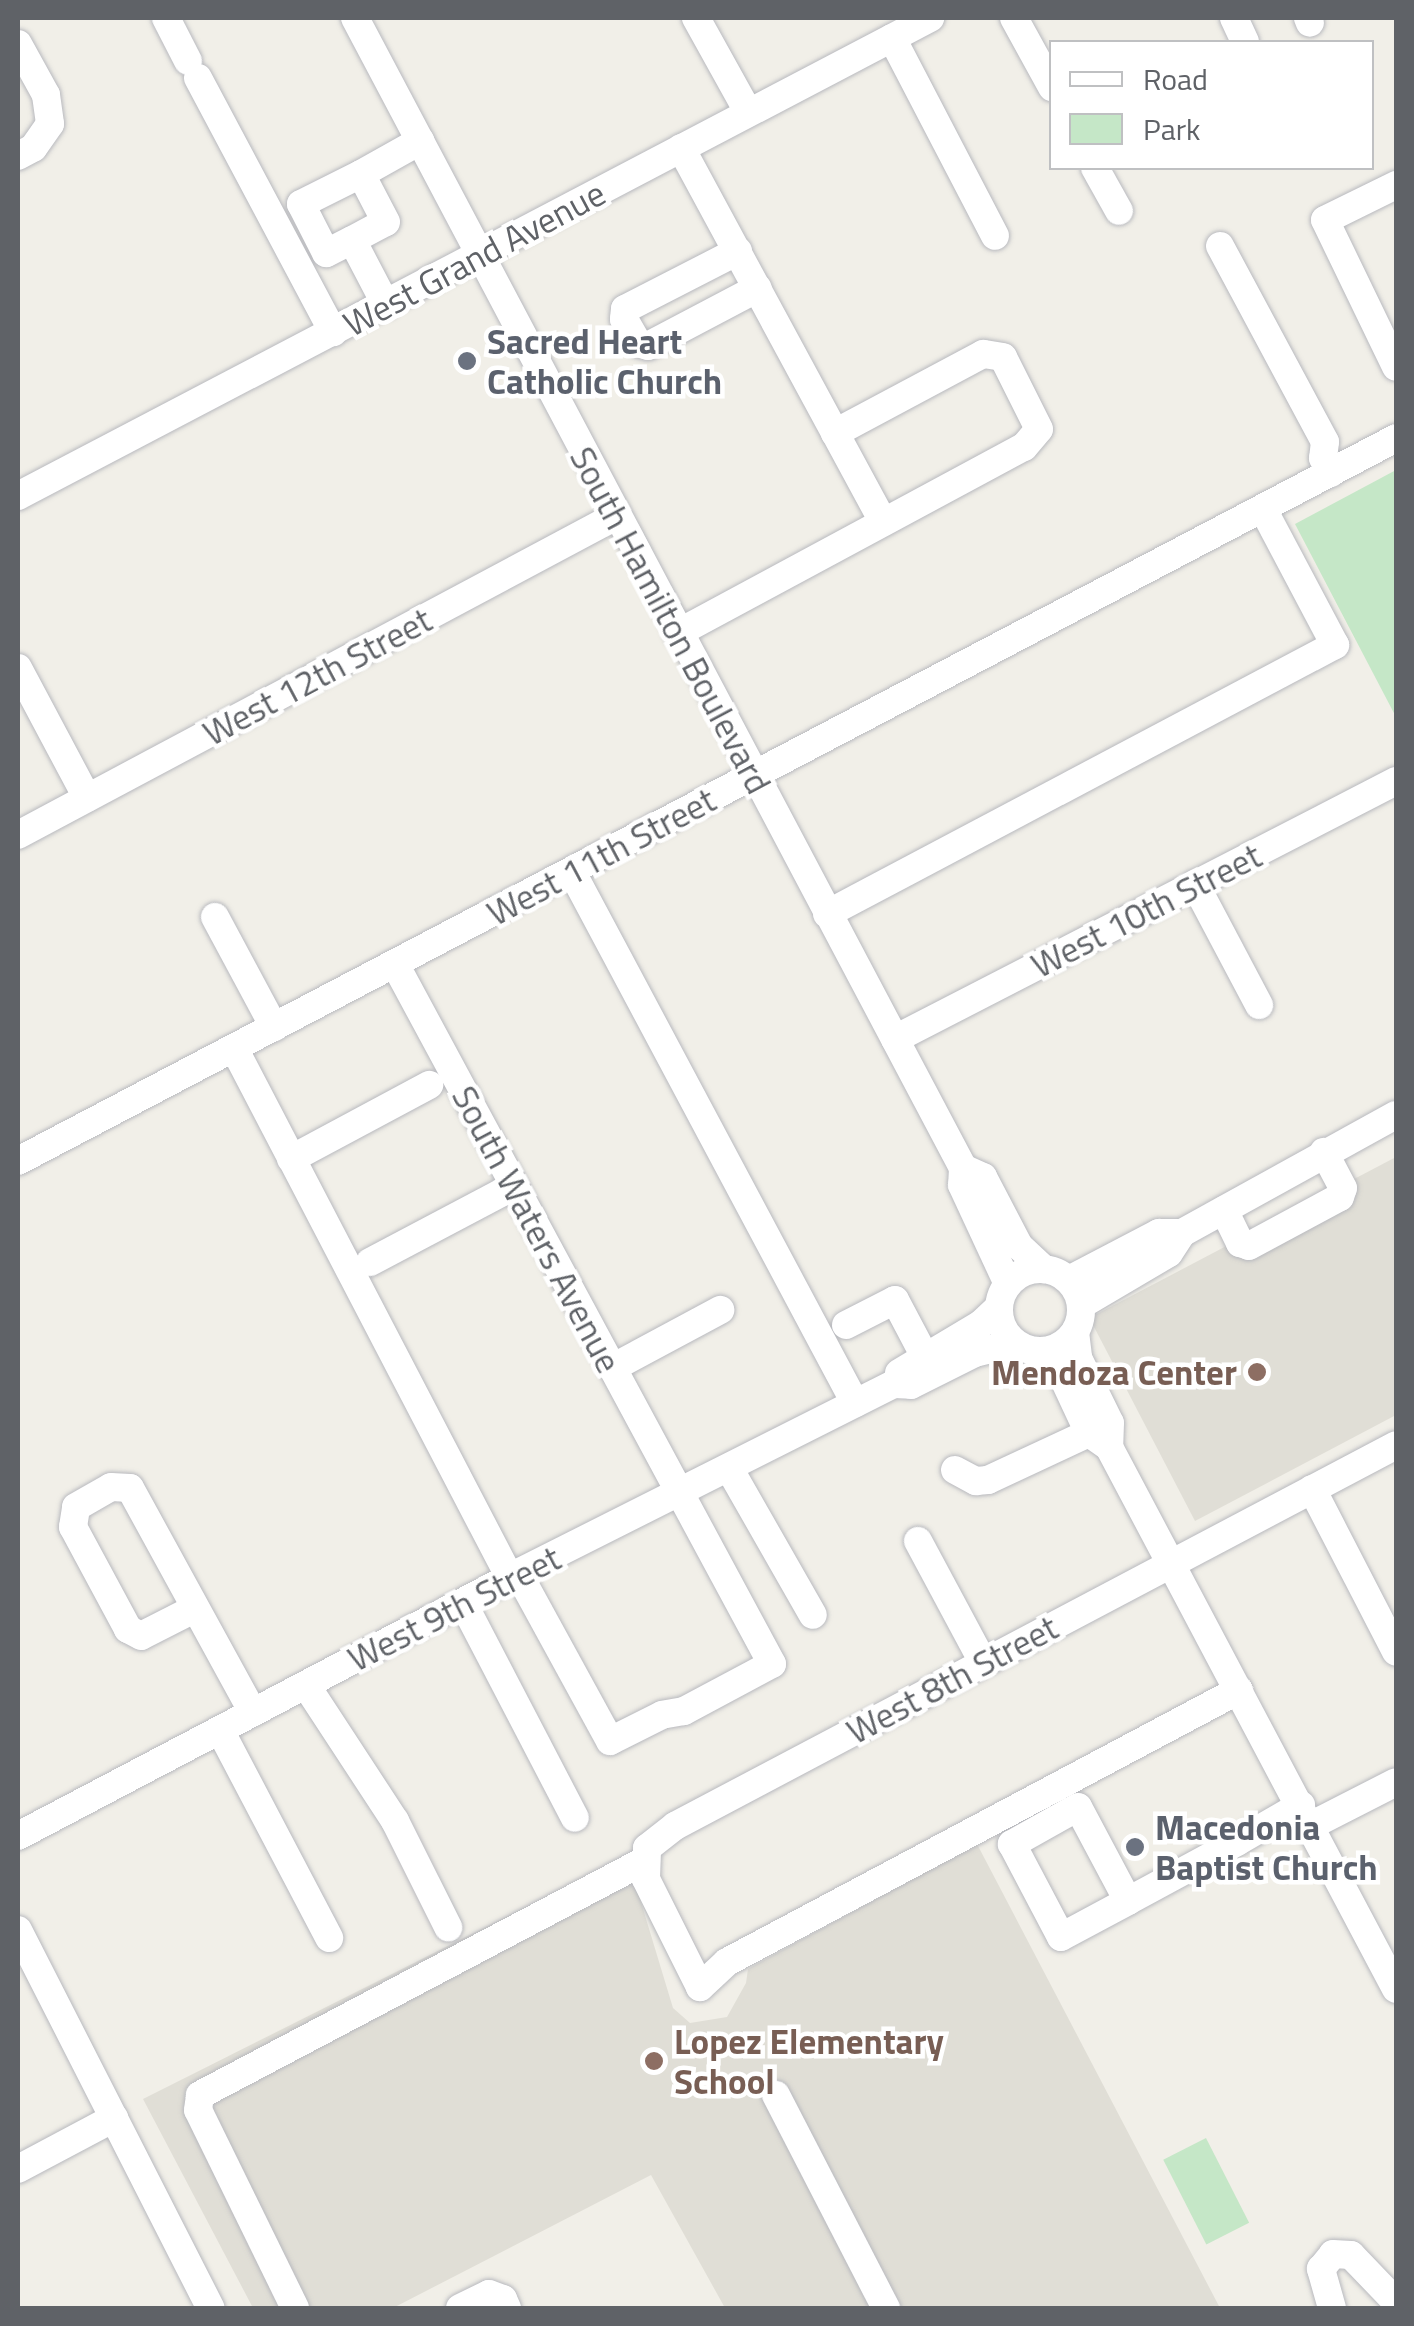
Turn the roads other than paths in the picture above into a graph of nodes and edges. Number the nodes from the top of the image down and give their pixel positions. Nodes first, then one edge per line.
1 (166, 18) edge
2 (355, 18) edge
3 (696, 18) edge
4 (930, 18) edge
5 (1014, 18) edge
6 (892, 38) junction
7 (18, 44) edge
8 (1049, 81) edge
9 (748, 112) junction
10 (420, 141) junction
11 (681, 148) junction
12 (18, 156) edge
13 (1097, 170) edge
14 (361, 174) junction
15 (1396, 184) edge
16 (1119, 210) dead end
17 (995, 236) dead end
18 (352, 240) junction
19 (1220, 246) dead end
20 (738, 252) junction
21 (480, 256) junction
22 (758, 288) junction
23 (386, 305) junction
24 (334, 332) junction
25 (1396, 367) edge
26 (835, 433) junction
27 (1396, 438) edge
28 (1330, 473) junction
29 (18, 496) edge
30 (1264, 509) junction
31 (616, 516) junction
32 (882, 522) junction
33 (678, 633) junction
34 (18, 668) edge
35 (753, 777) junction
36 (1396, 781) edge
37 (87, 798) junction
38 (18, 835) edge
39 (572, 872) junction
40 (1195, 884) junction
41 (828, 914) junction
42 (216, 917) dead end
43 (395, 964) junction
44 (1259, 1005) dead end
45 (274, 1027) junction
46 (895, 1039) junction
47 (234, 1048) junction
48 (430, 1085) dead end
49 (1396, 1115) edge
50 (1324, 1152) junction
51 (291, 1159) junction
52 (18, 1161) edge
53 (963, 1168) junction
54 (514, 1186) junction
55 (1224, 1210) junction
56 (370, 1262) dead end
57 (1003, 1296) junction
58 (1067, 1296) junction
59 (720, 1310) dead end
60 (846, 1326) dead end
61 (1027, 1347) junction
62 (925, 1357) junction
63 (612, 1368) junction
64 (894, 1384) junction
65 (854, 1403) junction
66 (1099, 1440) junction
67 (1396, 1445) edge
68 (729, 1468) junction
69 (955, 1470) dead end
70 (1312, 1488) junction
71 (678, 1493) junction
72 (918, 1541) dead end
73 (1170, 1563) junction
74 (514, 1576) junction
75 (463, 1603) junction
76 (194, 1608) junction
77 (814, 1616) dead end
78 (1392, 1633) edge
79 (983, 1662) junction
80 (306, 1685) junction
81 (1238, 1690) junction
82 (253, 1712) junction
83 (220, 1730) junction
84 (1396, 1782) edge
85 (1306, 1815) junction
86 (575, 1818) dead end
87 (18, 1836) edge
88 (646, 1860) junction
89 (1128, 1901) junction
90 (448, 1928) dead end
91 (18, 1930) edge
92 (329, 1938) dead end
93 (1396, 1988) edge
94 (776, 2095) dead end
95 (114, 2118) junction
96 (18, 2168) edge
97 (1396, 2302) edge
98 (211, 2308) edge
99 (296, 2308) edge
100 (460, 2308) edge
101 (507, 2308) edge
102 (886, 2308) edge
103 (1332, 2308) edge

1 - 24 street
2 - 10 street, South Hamilton Boulevard
3 - 9 street
4 - 6 street, West Grand Avenue
5 - 8 street
6 - 9 street, West Grand Avenue
6 - 17 street
7 - 12 street
9 - 11 street, West Grand Avenue
10 - 14 street
10 - 21 street, South Hamilton Boulevard
11 - 20 street
11 - 21 street, West Grand Avenue
13 - 16 street
14 - 18 street
14 - 18 street
15 - 25 street
18 - 23 street
19 - 28 street
20 - 22 street
20 - 22 street
21 - 23 street, West Grand Avenue
21 - 31 street, South Hamilton Boulevard
22 - 26 street
23 - 24 street, West Grand Avenue
24 - 29 street, West Grand Avenue
26 - 32 street
26 - 32 street
27 - 28 street, West 11th Street
28 - 30 street, West 11th Street
30 - 35 street, West 11th Street
30 - 41 street
31 - 33 street, South Hamilton Boulevard
31 - 37 street, West 12th Street
32 - 33 street
33 - 35 street, South Hamilton Boulevard
34 - 37 street
35 - 39 street, West 11th Street
35 - 41 street, South Hamilton Boulevard
36 - 40 street, West 10th Street
37 - 38 street, West 12th Street
39 - 43 street, West 11th Street
39 - 65 street
40 - 44 street
40 - 46 street, West 10th Street
41 - 46 street, South Hamilton Boulevard
42 - 45 street
43 - 45 street, West 11th Street
43 - 54 street, South Waters Avenue
45 - 47 street, West 11th Street
46 - 53 street, South Hamilton Boulevard
47 - 51 street
47 - 52 street, West 11th Street
48 - 51 street
49 - 50 street
50 - 55 street
50 - 55 street
51 - 74 street
53 - 57 street, South Hamilton Boulevard
53 - 58 street, South Hamilton Boulevard
54 - 56 street
54 - 63 street, South Waters Avenue
55 - 58 street
57 - 58 street
57 - 61 street
57 - 62 street, West 9th Street
58 - 61 street
58 - 66 street, South Hamilton Boulevard
59 - 63 street
60 - 62 street
61 - 64 street, West 9th Street
61 - 66 street, South Hamilton Boulevard
62 - 64 street, West 9th Street
63 - 71 street, South Waters Avenue
64 - 65 street, West 9th Street
65 - 68 street, West 9th Street
66 - 69 street
66 - 73 street, South Hamilton Boulevard
67 - 70 street, West 8th Street
68 - 71 street, West 9th Street
68 - 77 street
70 - 73 street, West 8th Street
70 - 78 street
71 - 74 street, West 9th Street
71 - 74 street, South Waters Avenue
72 - 79 street
73 - 79 street, West 8th Street
73 - 81 street, South Hamilton Boulevard
74 - 75 street, West 9th Street
75 - 80 street, West 9th Street
75 - 86 street
76 - 76 street
76 - 82 street
79 - 88 street, West 8th Street
80 - 82 street, West 9th Street
80 - 90 street
81 - 85 street, South Hamilton Boulevard
81 - 88 street
82 - 83 street, West 9th Street
83 - 87 street, West 9th Street
83 - 92 street
84 - 85 street
85 - 89 street
85 - 93 street, South Hamilton Boulevard
88 - 99 street
89 - 89 street
91 - 95 street
94 - 102 street
95 - 96 street
95 - 98 street
97 - 103 street
100 - 101 street

